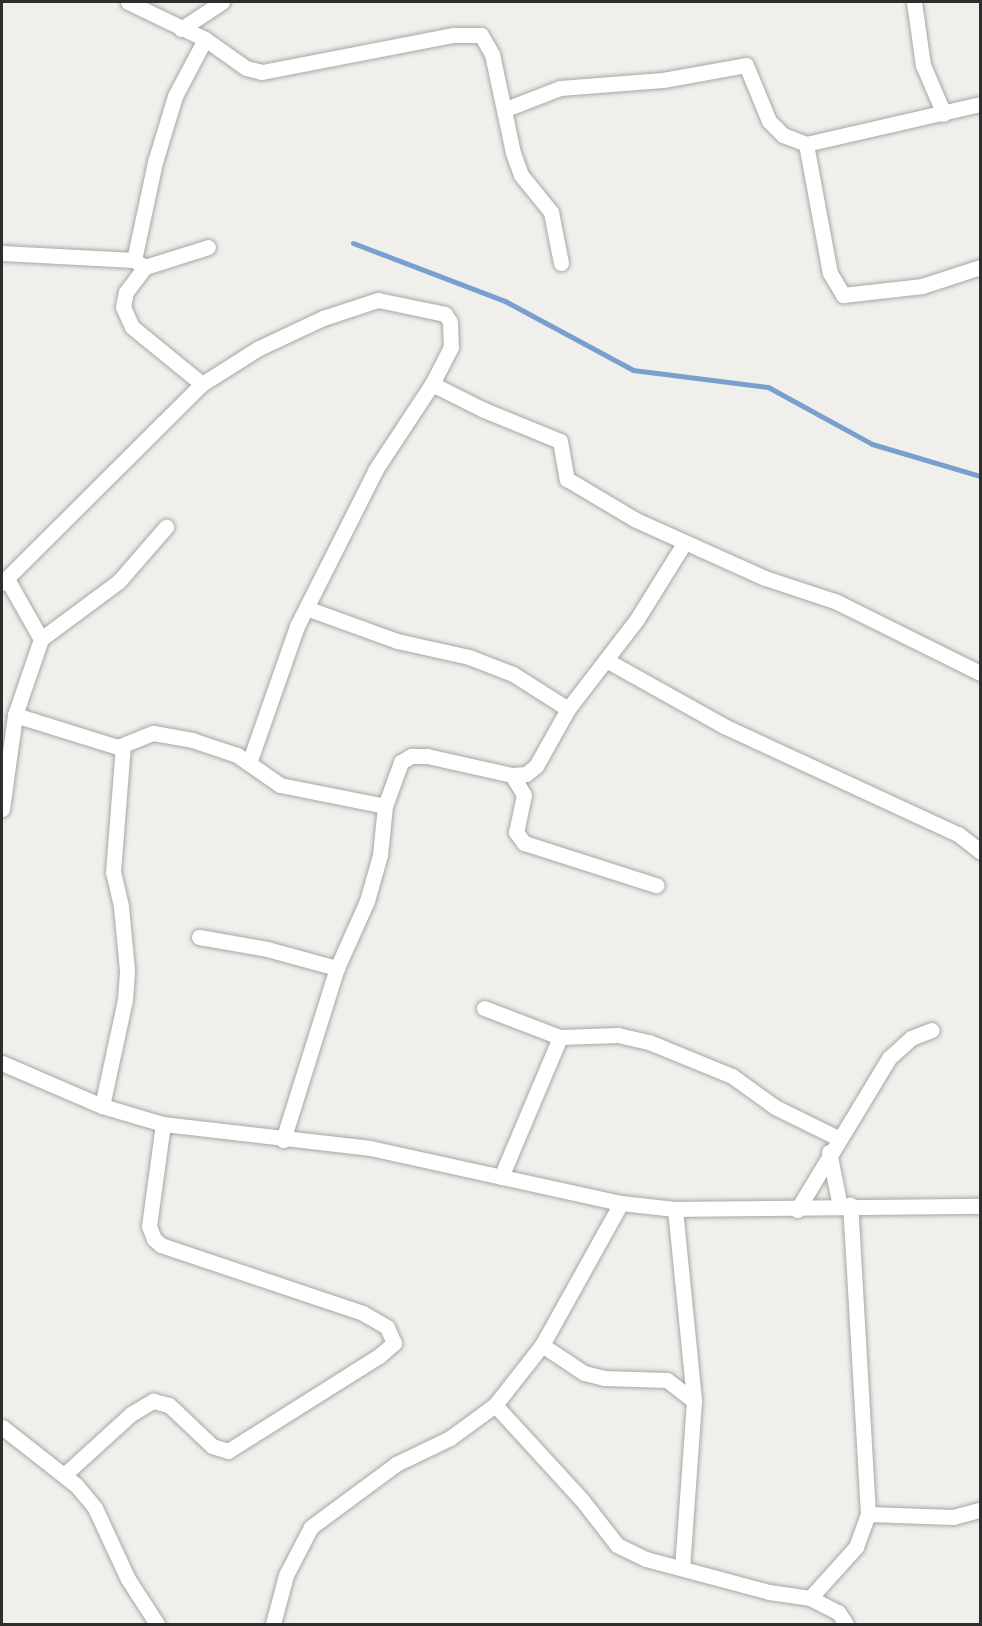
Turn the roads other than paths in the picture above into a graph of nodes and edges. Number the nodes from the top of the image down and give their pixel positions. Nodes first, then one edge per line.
1 (128, 2) edge
2 (222, 2) edge
3 (914, 2) edge
4 (181, 29) junction
5 (205, 39) junction
6 (981, 104) edge
7 (506, 109) junction
8 (944, 114) junction
9 (806, 144) junction
10 (208, 247) dead end
11 (2, 254) edge
12 (139, 263) junction
13 (561, 263) dead end
14 (981, 267) edge
15 (202, 384) junction
16 (432, 384) junction
17 (166, 527) dead end
18 (683, 545) junction
19 (4, 581) edge
20 (306, 608) junction
21 (40, 639) junction
22 (606, 660) junction
23 (981, 673) edge
24 (568, 709) junction
25 (15, 715) junction
26 (123, 746) junction
27 (249, 763) junction
28 (512, 775) junction
29 (385, 806) junction
30 (2, 809) edge
31 (981, 851) edge
32 (656, 885) dead end
33 (199, 937) dead end
34 (337, 968) junction
35 (484, 1008) dead end
36 (932, 1030) dead end
37 (560, 1037) junction
38 (2, 1063) edge
39 (102, 1106) junction
40 (163, 1124) junction
41 (838, 1138) junction
42 (283, 1140) junction
43 (829, 1152) junction
44 (501, 1177) junction
45 (621, 1203) junction
46 (845, 1205) junction
47 (981, 1206) edge
48 (675, 1209) junction
49 (797, 1210) junction
50 (542, 1345) junction
51 (694, 1401) junction
52 (495, 1405) junction
53 (2, 1427) edge
54 (64, 1475) junction
55 (981, 1510) edge
56 (868, 1514) junction
57 (682, 1567) junction
58 (810, 1598) junction
59 (158, 1624) edge
60 (273, 1624) edge
61 (846, 1624) edge

1 - 4 street
2 - 4 street
3 - 8 street
4 - 5 street
5 - 7 street
5 - 12 street
6 - 8 street
7 - 9 street
7 - 13 street
8 - 9 street
9 - 14 street
10 - 12 street
11 - 12 street
12 - 15 street
15 - 16 street
15 - 19 street
16 - 18 street
16 - 20 street
17 - 21 street
18 - 22 street
18 - 23 street
19 - 21 street
20 - 24 street
20 - 27 street
21 - 25 street
22 - 24 street
22 - 31 street
24 - 28 street
25 - 26 street
25 - 30 street
26 - 27 street
26 - 39 street
27 - 29 street
28 - 29 street
28 - 32 street
29 - 34 street
33 - 34 street
34 - 42 street
35 - 37 street
36 - 41 street
37 - 41 street
37 - 44 street
38 - 39 street
39 - 40 street
40 - 42 street
40 - 54 street
41 - 43 street
42 - 44 street
43 - 46 street
43 - 49 street
44 - 45 street
45 - 48 street
45 - 50 street
46 - 47 street
46 - 49 street
46 - 56 street
48 - 49 street
48 - 51 street
50 - 51 street
50 - 52 street
51 - 57 street
52 - 57 street
52 - 60 street
53 - 54 street
54 - 59 street
55 - 56 street
56 - 58 street
57 - 58 street
58 - 61 street

